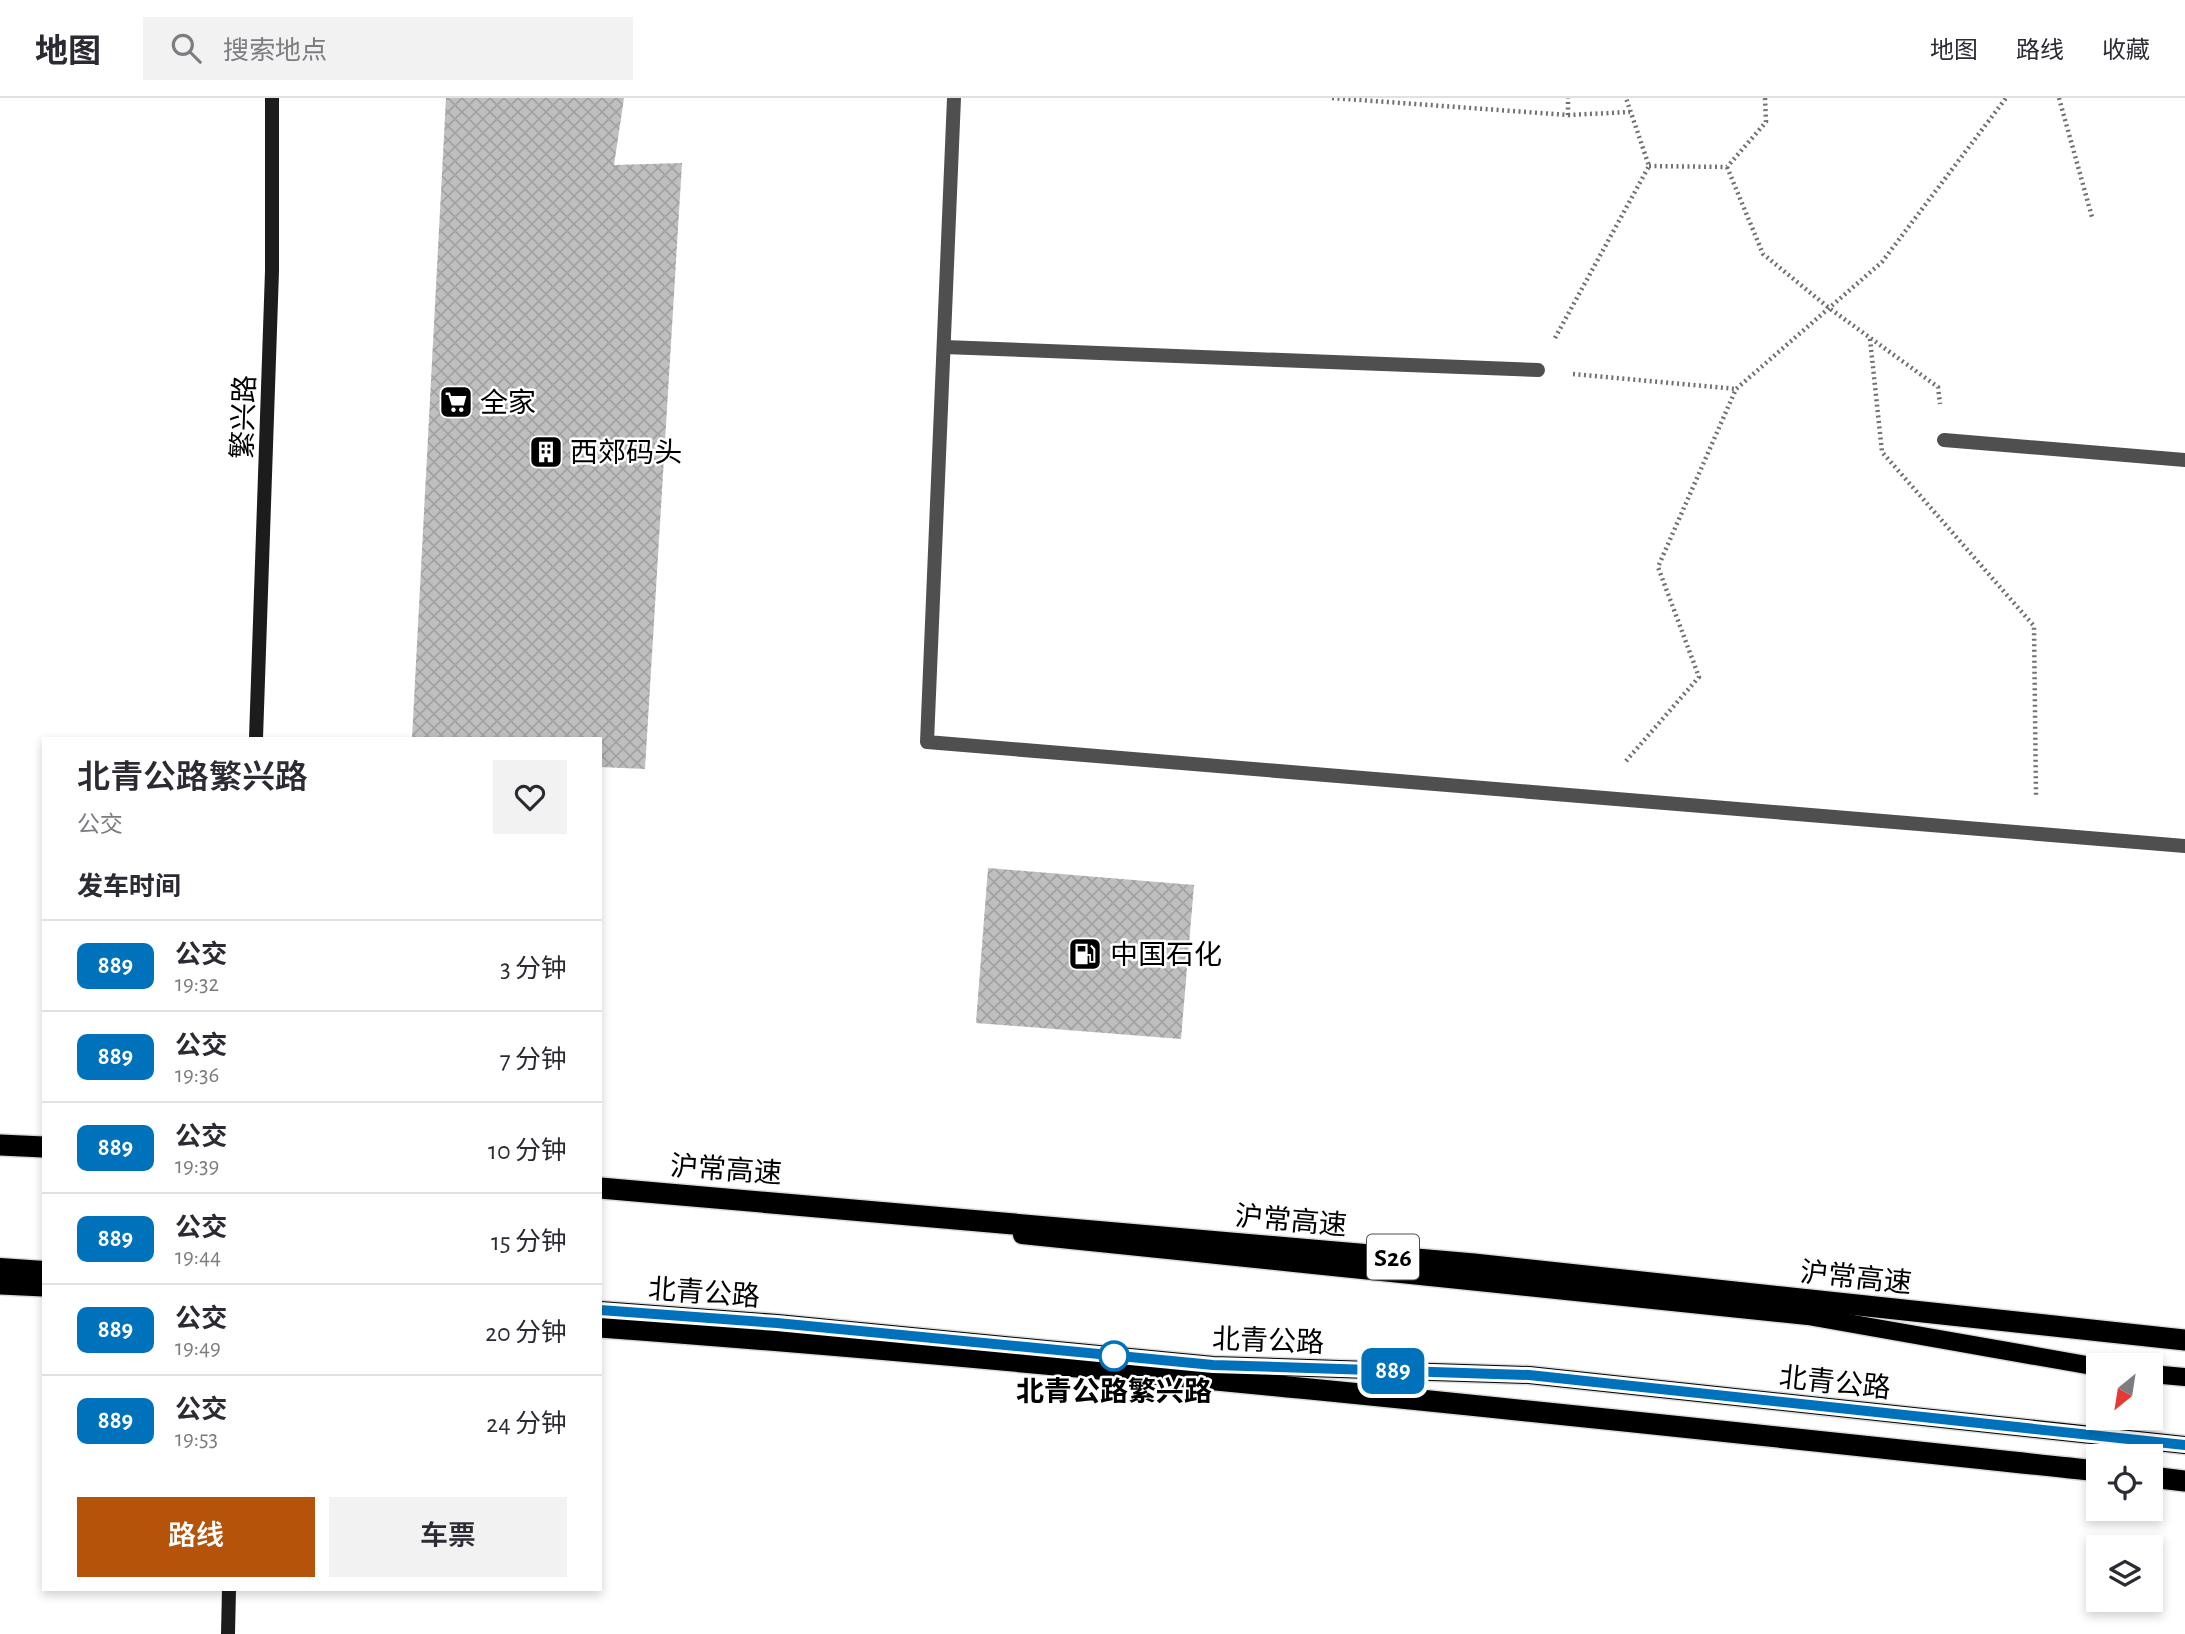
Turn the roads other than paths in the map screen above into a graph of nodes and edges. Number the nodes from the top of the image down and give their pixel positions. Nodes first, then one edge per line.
1 (272, 98) edge
2 (954, 98) edge
3 (944, 347) junction
4 (1538, 370) road end
5 (1944, 440) road end
6 (2185, 460) edge
7 (256, 737) edge
8 (2185, 846) edge
9 (0, 1145) edge
10 (42, 1147) edge
11 (0, 1153) edge
12 (42, 1156) edge
13 (602, 1188) edge
14 (602, 1196) edge
15 (0, 1267) edge
16 (42, 1270) edge
17 (0, 1284) edge
18 (42, 1286) edge
19 (602, 1310) edge
20 (602, 1327) edge
21 (2185, 1340) edge
22 (2086, 1365) edge
23 (2163, 1375) edge
24 (2185, 1377) edge
25 (2185, 1445) edge
26 (2086, 1470) edge
27 (2163, 1478) edge
28 (2185, 1481) edge
29 (229, 1591) edge
30 (228, 1634) edge

1 - 7 street, 繁兴路
2 - 3 lane
3 - 4 lane
3 - 8 lane
5 - 6 lane
9 - 10 highway
11 - 12 main road
13 - 21 highway, 沪常高速 / S26
14 - 22 main road, 北青公路
15 - 16 main road
17 - 18 highway
19 - 25 main road, 北青公路
20 - 26 highway
23 - 24 main road
27 - 28 highway
29 - 30 street

